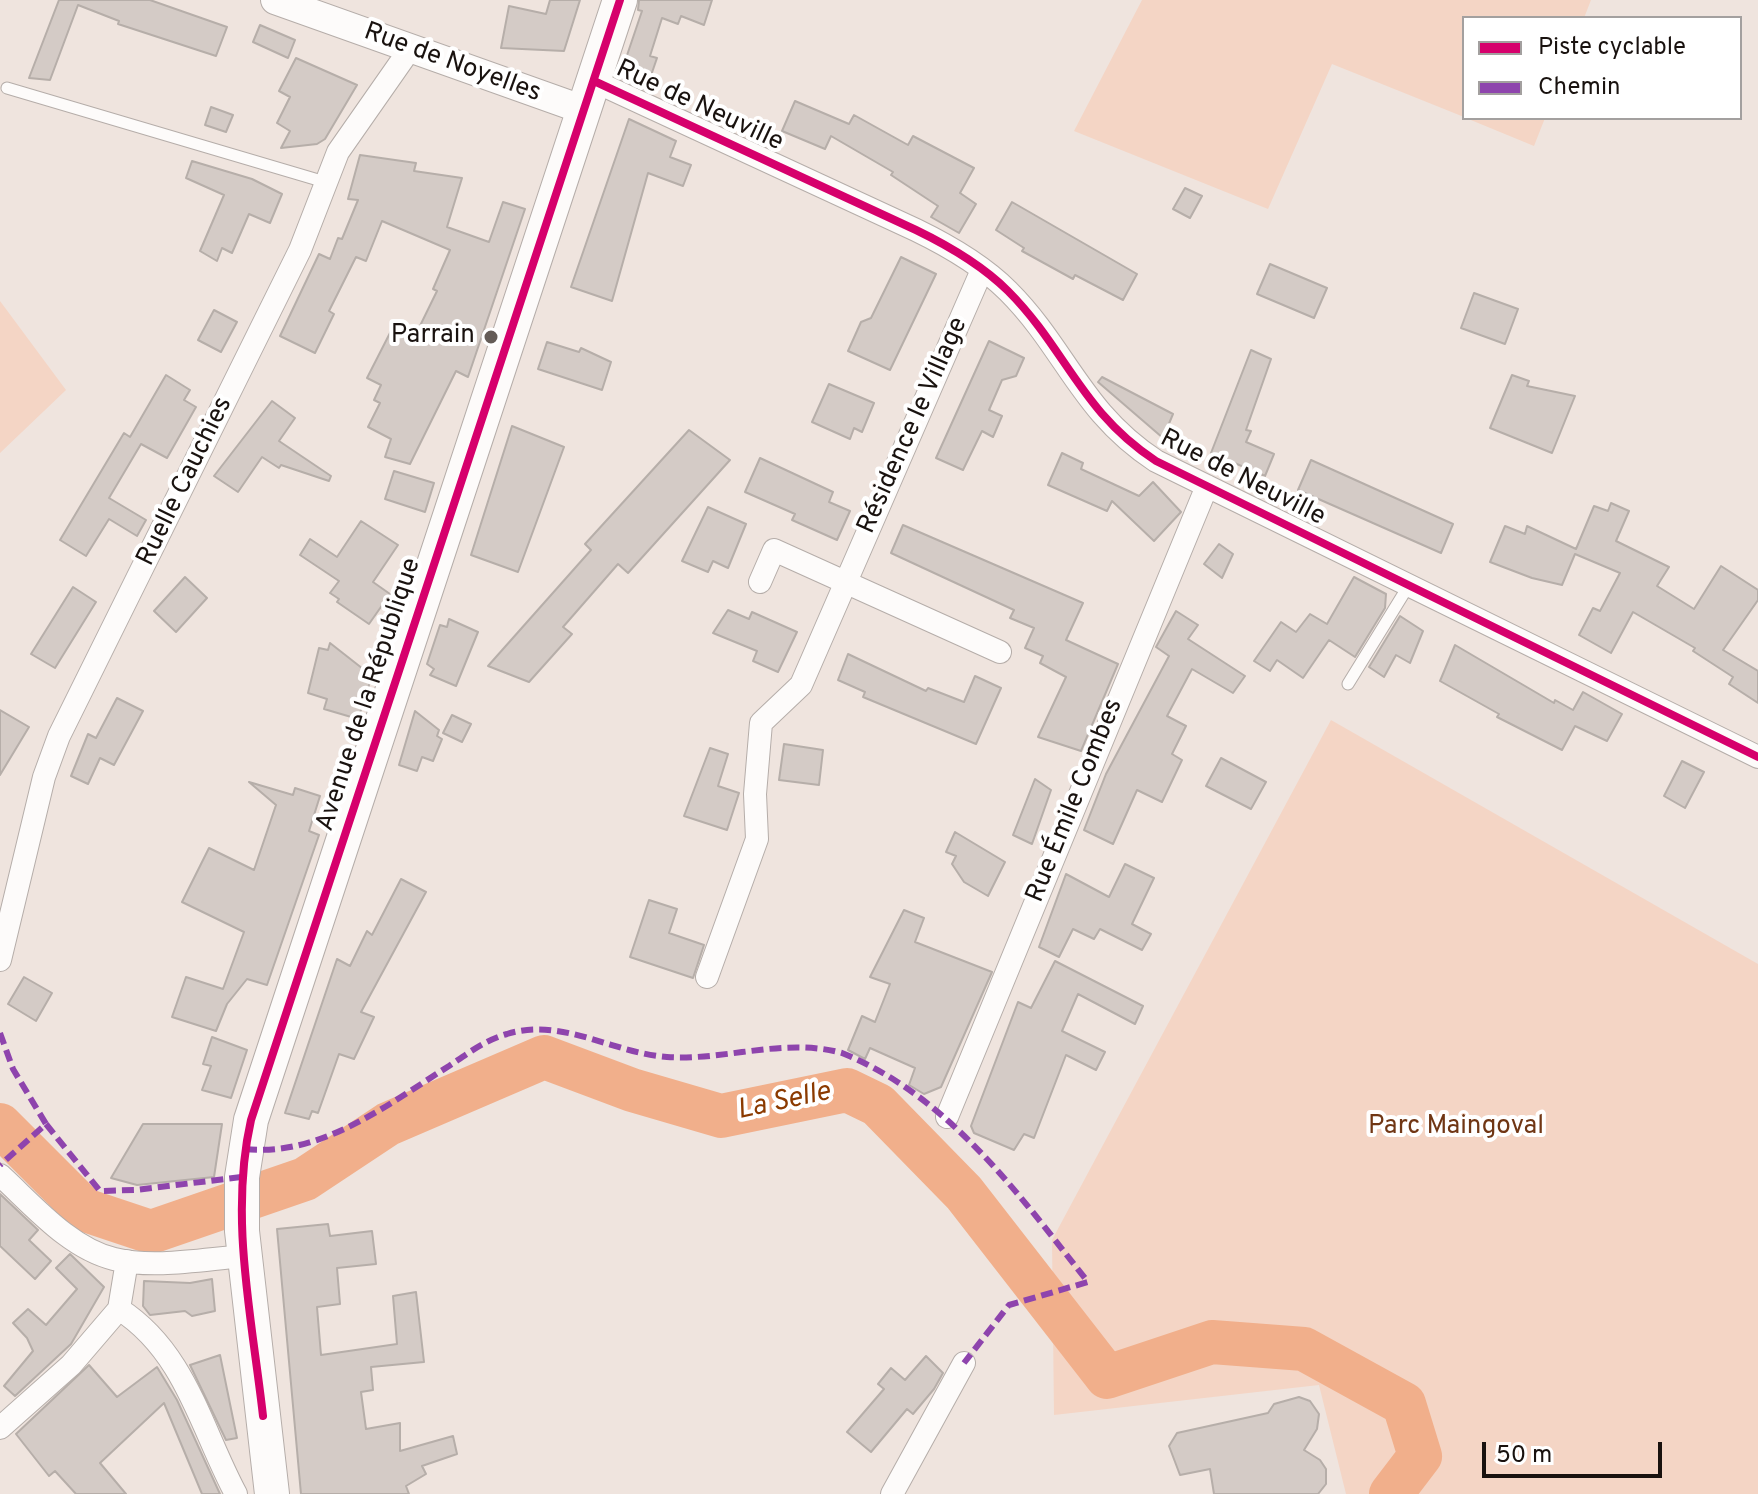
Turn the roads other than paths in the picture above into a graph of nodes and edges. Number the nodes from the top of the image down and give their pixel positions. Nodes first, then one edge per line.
1 (275, 0) edge
2 (620, 0) edge
3 (410, 49) junction
4 (7, 88) dead end
5 (589, 96) junction
6 (325, 182) junction
7 (982, 270) junction
8 (1207, 486) junction
9 (760, 582) dead end
10 (845, 583) junction
11 (1409, 585) junction
12 (1000, 652) dead end
13 (1348, 684) dead end
14 (1758, 757) edge
15 (3, 934) edge
16 (0, 960) edge
17 (707, 977) dead end
18 (947, 1117) dead end
19 (0, 1175) edge
20 (244, 1243) junction
21 (127, 1261) junction
22 (119, 1309) junction
23 (964, 1363) dead end
24 (0, 1428) edge
25 (236, 1494) edge
26 (272, 1494) edge
27 (892, 1494) edge

1 - 3 street, Rue de Noyelles
2 - 5 main road, Avenue de la République
3 - 5 street, Rue de Noyelles
3 - 6 street, Ruelle Cauchies
4 - 6 lane
5 - 7 street, Rue de Neuville
5 - 20 main road, Avenue de la République
6 - 15 street, Ruelle Cauchies
7 - 8 street, Rue de Neuville
7 - 10 street, Résidence le Village
8 - 11 street, Rue de Neuville
8 - 18 street, Rue Émile Combes
9 - 10 street
10 - 12 street
10 - 17 street, Résidence le Village
11 - 13 lane
11 - 14 street, Rue de Neuville
15 - 16 street, Ruelle Cauchies
19 - 21 street
20 - 21 street
20 - 26 main road, Avenue de la République
21 - 22 street
22 - 24 street
22 - 25 street
23 - 27 street

